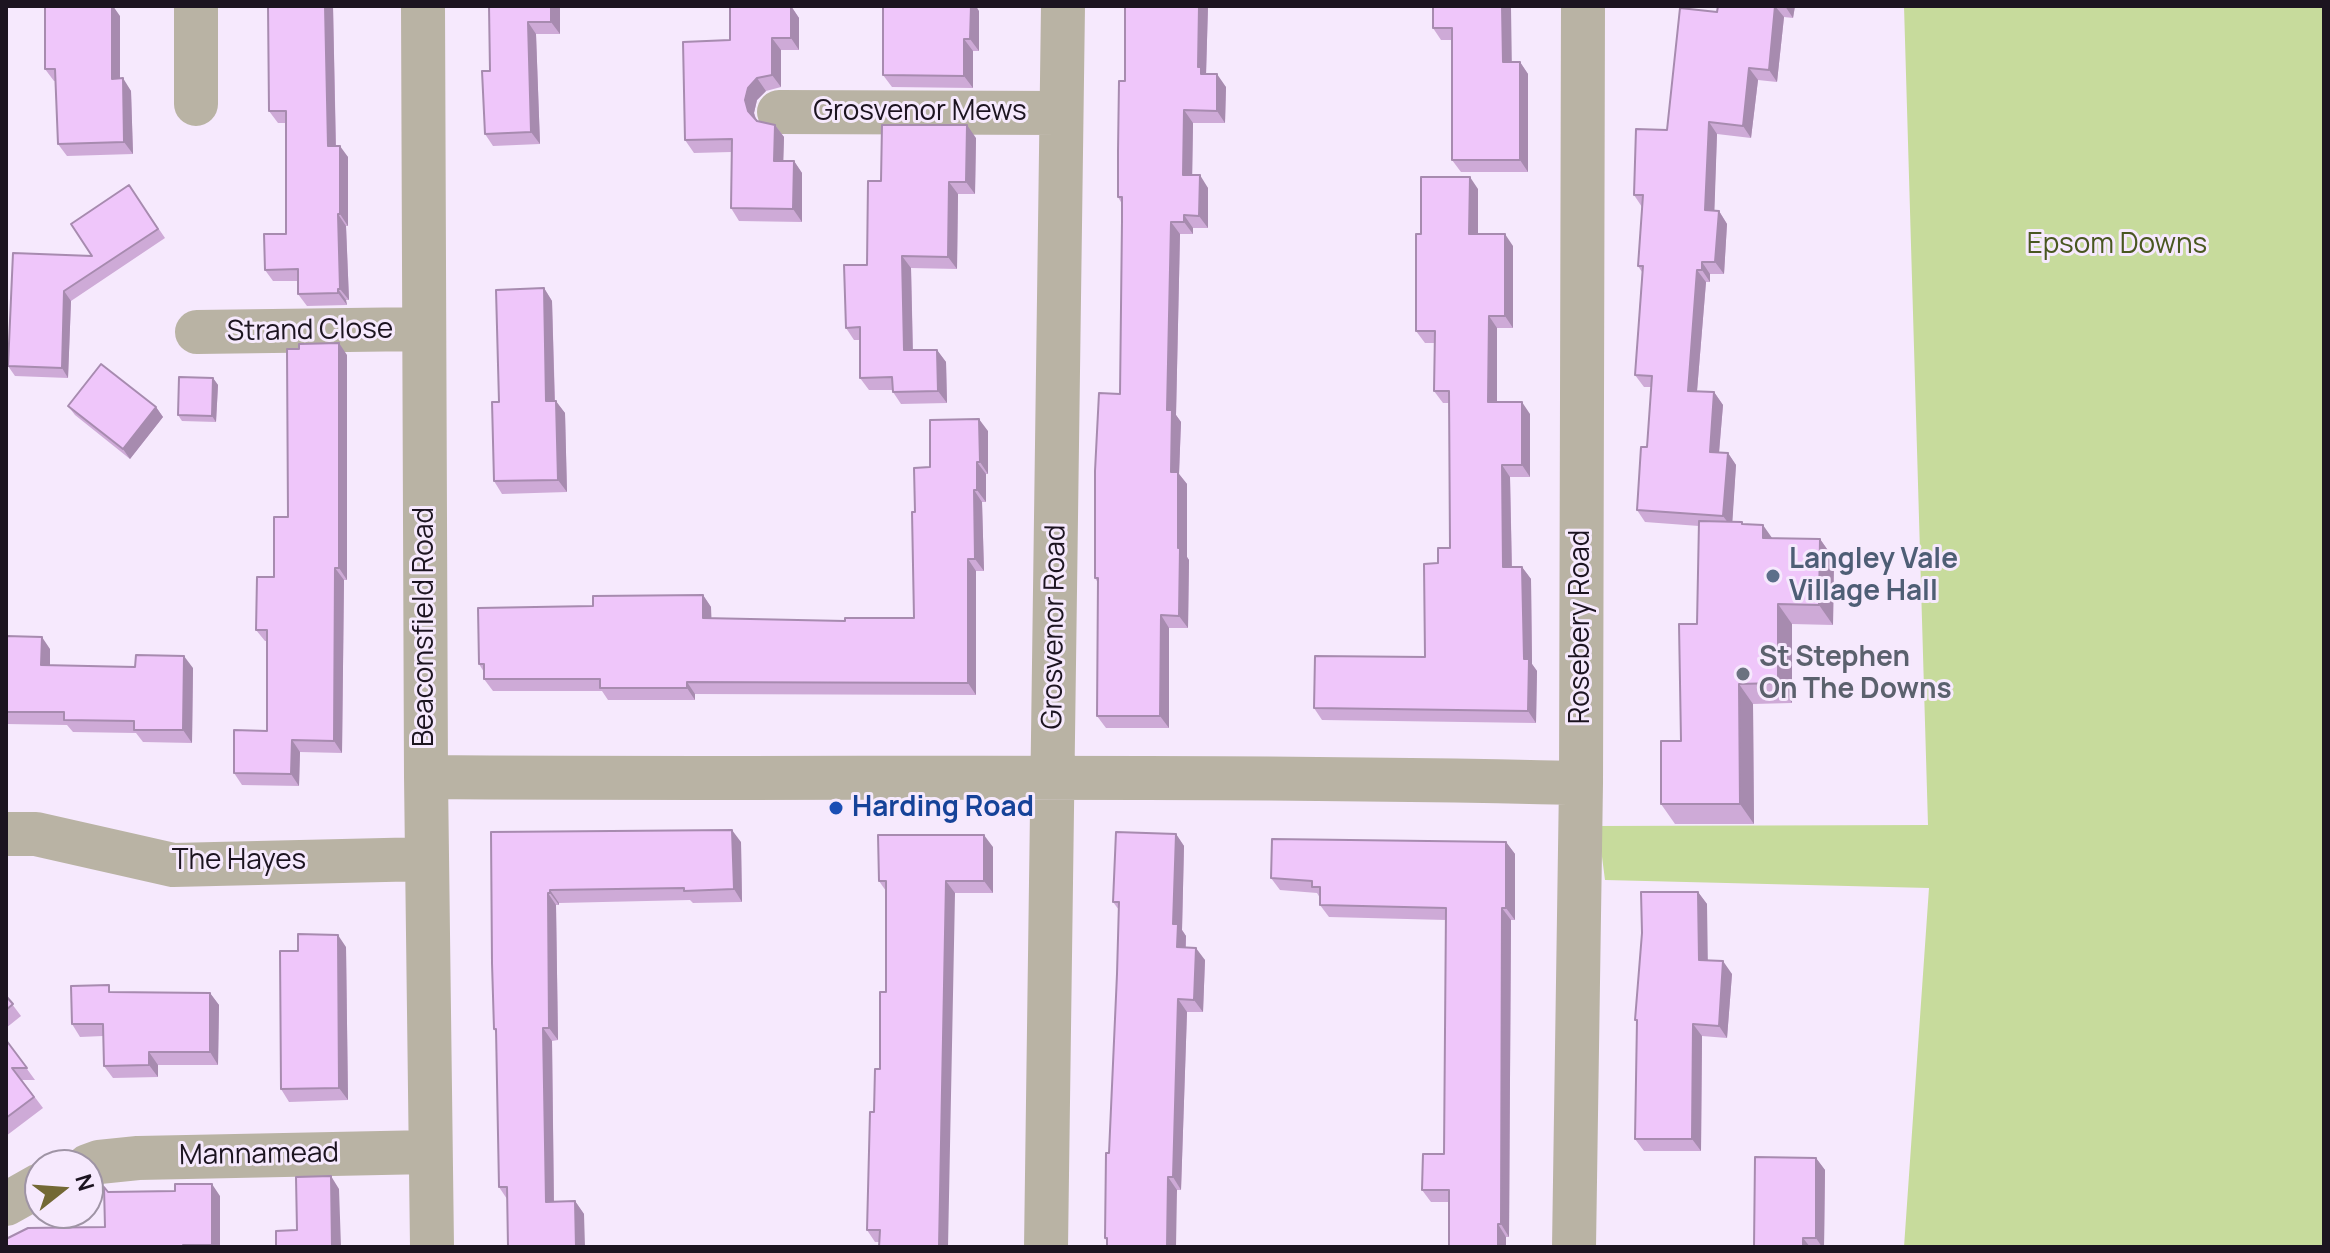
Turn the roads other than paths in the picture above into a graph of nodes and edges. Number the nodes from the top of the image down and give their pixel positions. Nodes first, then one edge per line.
1 (196, 6) edge
2 (423, 6) edge
3 (1063, 6) edge
4 (1583, 6) edge
5 (196, 104) dead end
6 (779, 112) dead end
7 (1061, 113) junction
8 (423, 329) junction
9 (197, 332) dead end
10 (426, 777) junction
11 (1053, 777) junction
12 (1581, 783) junction
13 (6, 834) edge
14 (427, 859) junction
15 (430, 1152) junction
16 (104, 1161) edge
17 (24, 1194) edge
18 (6, 1204) edge
19 (432, 1247) edge
20 (1046, 1247) edge
21 (1574, 1247) edge

1 - 5 street
2 - 8 street, Beaconsfield Road
3 - 7 street, Grosvenor Road
4 - 12 street, Rosebery Road
6 - 7 street, Grosvenor Mews
7 - 11 street, Grosvenor Road
8 - 9 street, Strand Close
8 - 10 street, Beaconsfield Road
10 - 11 street
10 - 14 street, Beaconsfield Road
11 - 12 street
11 - 20 street, Grosvenor Road
12 - 21 street, Rosebery Road
13 - 14 street, The Hayes
14 - 15 street, Beaconsfield Road
15 - 16 street, Mannamead
15 - 19 street, Beaconsfield Road
17 - 18 street

